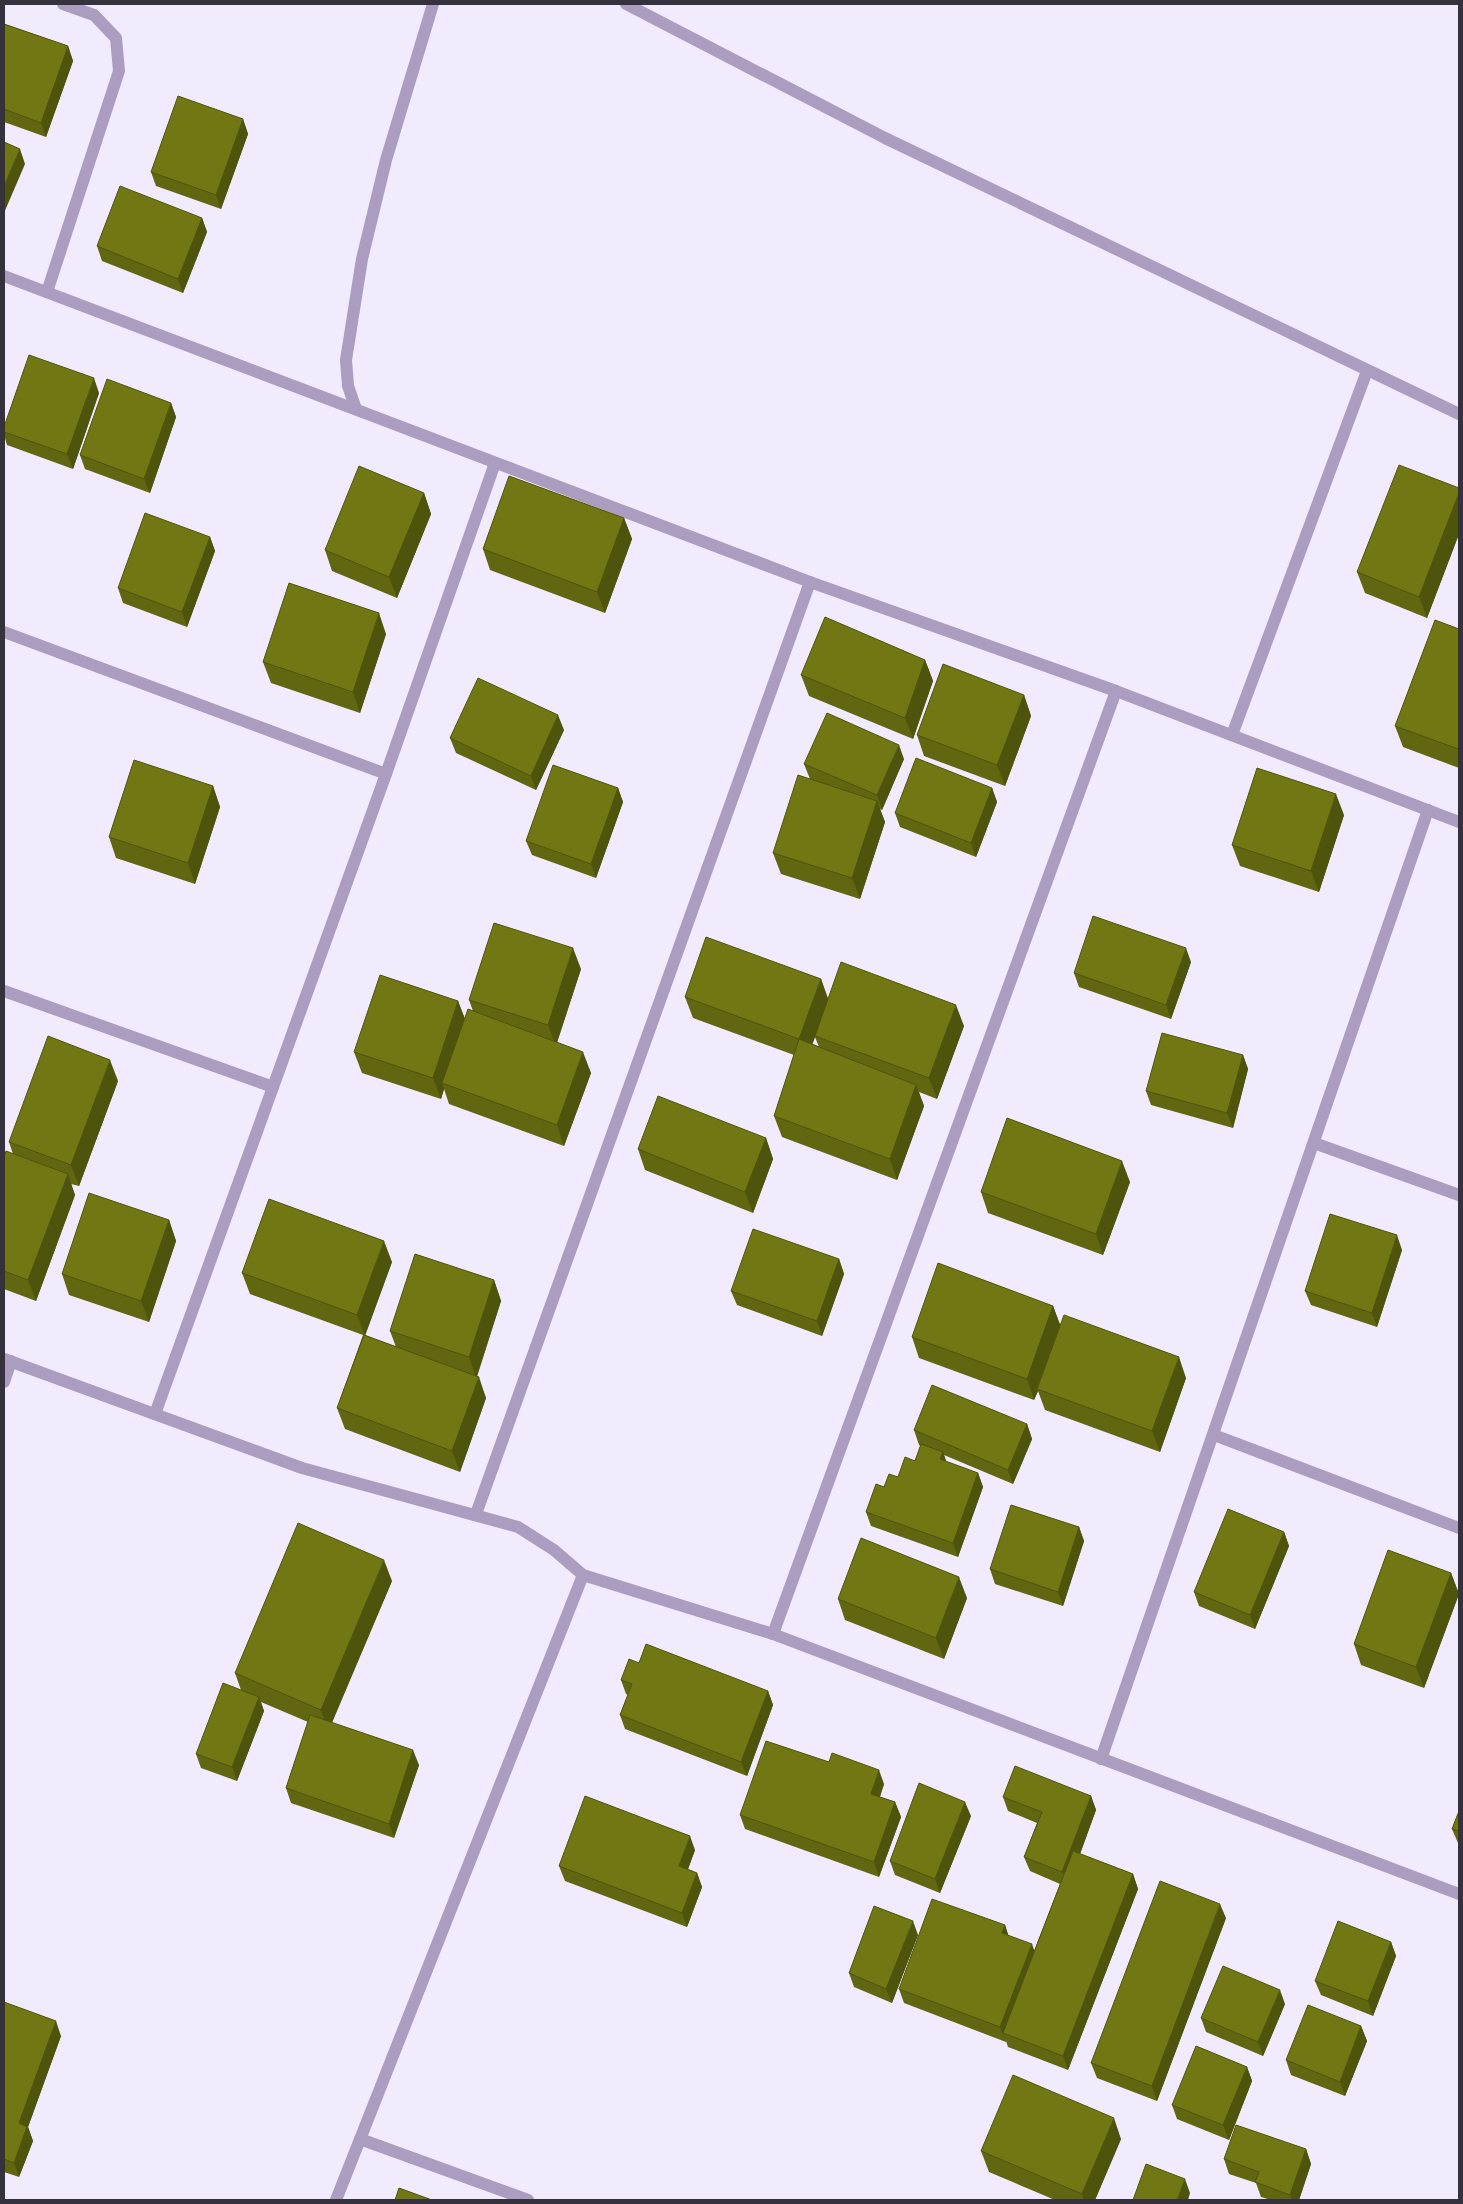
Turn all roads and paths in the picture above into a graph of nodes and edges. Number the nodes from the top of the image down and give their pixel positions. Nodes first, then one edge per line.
1 (63, 4) edge
2 (433, 4) edge
3 (626, 4) edge
4 (4, 276) edge
5 (46, 292) junction
6 (1367, 371) junction
7 (356, 409) junction
8 (1459, 414) edge
9 (495, 463) junction
10 (810, 582) junction
11 (4, 632) edge
12 (1116, 691) junction
13 (1232, 736) junction
14 (386, 774) junction
15 (1428, 810) junction
16 (1459, 822) edge
17 (4, 991) edge
18 (273, 1087) junction
19 (1314, 1143) junction
20 (1459, 1195) edge
21 (7, 1360) edge
22 (4, 1382) edge
23 (155, 1414) junction
24 (1214, 1435) junction
25 (476, 1514) junction
26 (1459, 1528) edge
27 (583, 1575) junction
28 (773, 1634) junction
29 (1101, 1759) junction
30 (1459, 1894) edge
31 (360, 2139) junction
32 (336, 2200) edge
33 (528, 2200) edge

1 - 5 street
2 - 7 street
3 - 6 street
4 - 5 street
5 - 7 street
6 - 8 street
6 - 13 street
7 - 9 street
9 - 10 street
9 - 14 street
10 - 12 street
10 - 25 street
11 - 14 street
12 - 13 street
12 - 28 street
13 - 15 street
14 - 18 street
15 - 16 street
15 - 19 street
17 - 18 street
18 - 23 street
19 - 20 street
19 - 24 street
21 - 22 street
21 - 23 street
23 - 25 street
24 - 26 street
24 - 29 street
25 - 27 street
27 - 28 street
27 - 31 street
28 - 29 street
29 - 30 street
31 - 32 street
31 - 33 street

